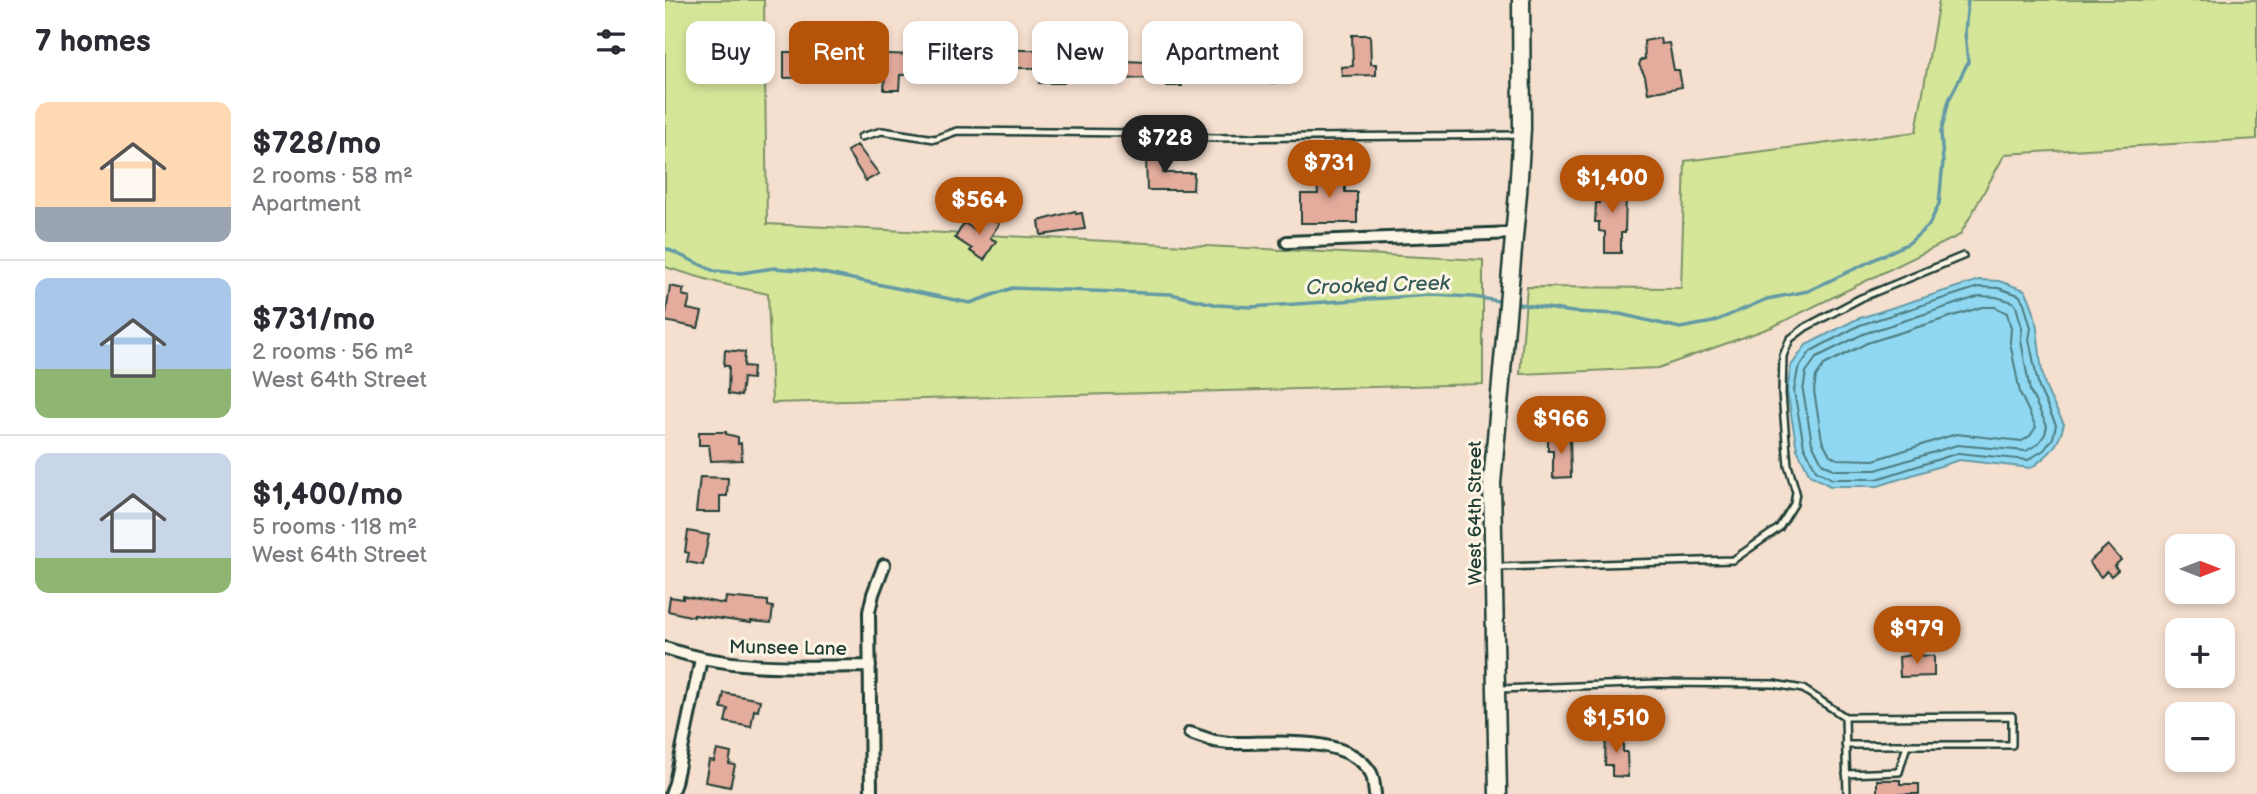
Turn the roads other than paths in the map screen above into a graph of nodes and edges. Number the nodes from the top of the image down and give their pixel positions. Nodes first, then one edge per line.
1 (1521, 0) edge
2 (1521, 135) junction
3 (861, 137) dead end
4 (1514, 233) junction
5 (1287, 242) dead end
6 (1963, 256) dead end
7 (884, 565) dead end
8 (1493, 567) junction
9 (665, 648) edge
10 (701, 659) junction
11 (870, 666) junction
12 (1496, 690) junction
13 (1845, 717) junction
14 (1190, 733) dead end
15 (1845, 745) junction
16 (1907, 745) junction
17 (1846, 774) junction
18 (671, 794) edge
19 (871, 794) edge
20 (1375, 794) edge
21 (1498, 794) edge
22 (1847, 794) edge

1 - 2 street, West 64th Street
2 - 3 lane
2 - 4 street, West 64th Street
4 - 5 street
4 - 8 street, West 64th Street
6 - 8 lane
7 - 11 street
8 - 12 street, West 64th Street
9 - 10 street, Munsee Lane
10 - 11 street, Munsee Lane
10 - 18 street
11 - 19 street
12 - 13 lane
12 - 21 street, West 64th Street
13 - 15 lane
13 - 16 lane
14 - 20 street
15 - 16 lane
15 - 17 lane
16 - 17 lane
17 - 22 lane

